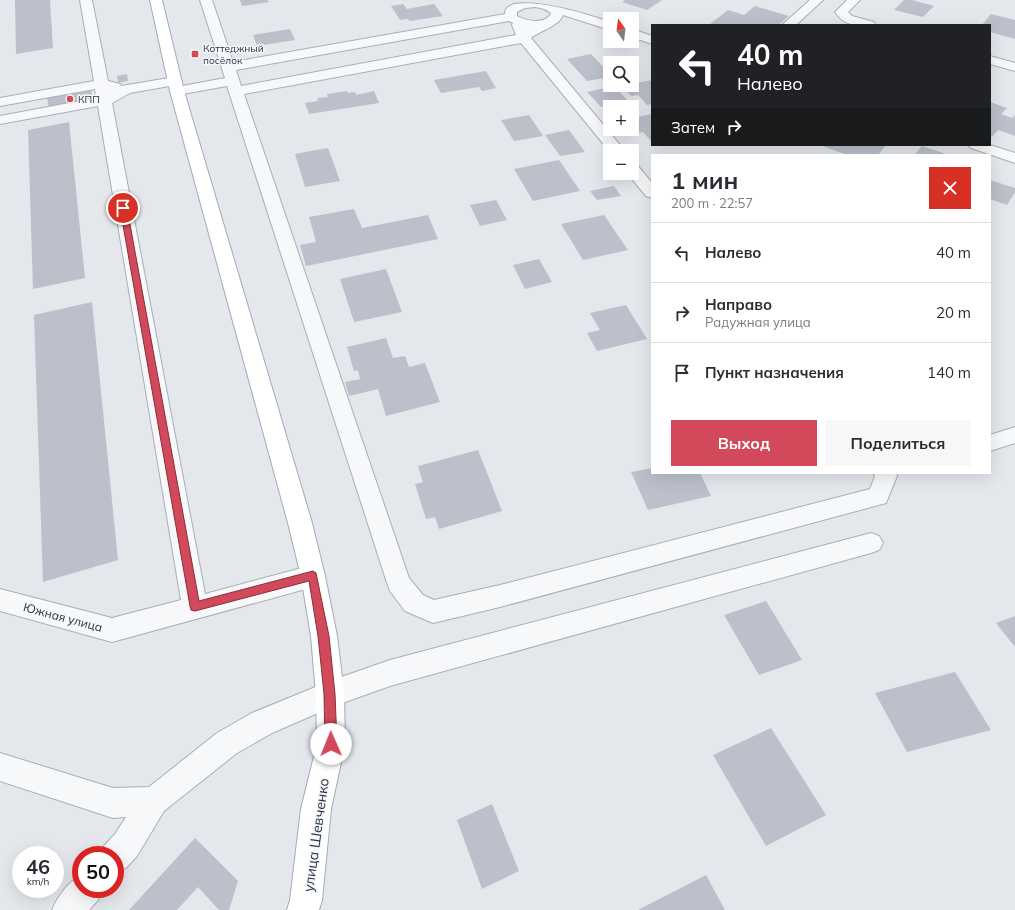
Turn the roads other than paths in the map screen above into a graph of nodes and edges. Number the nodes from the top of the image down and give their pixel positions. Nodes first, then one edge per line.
1 (86, 0) edge
2 (156, 0) edge
3 (206, 0) edge
4 (500, 0) edge
5 (817, 0) edge
6 (854, 0) edge
7 (534, 2) edge
8 (579, 3) dead end
9 (555, 15) junction
10 (514, 16) junction
11 (789, 24) edge
12 (866, 24) edge
13 (603, 25) edge
14 (639, 35) edge
15 (524, 38) junction
16 (651, 40) edge
17 (991, 60) edge
18 (1015, 67) edge
19 (232, 79) junction
20 (176, 86) junction
21 (102, 93) junction
22 (0, 102) edge
23 (0, 120) edge
24 (611, 144) edge
25 (979, 146) edge
26 (1015, 158) edge
27 (639, 177) edge
28 (651, 192) edge
29 (1015, 435) edge
30 (991, 443) edge
31 (889, 474) edge
32 (871, 543) dead end
33 (313, 576) junction
34 (0, 600) edge
35 (195, 606) junction
36 (330, 694) junction
37 (0, 767) edge
38 (154, 800) junction
39 (124, 847) edge
40 (79, 898) edge
41 (68, 910) edge
42 (304, 910) edge

1 - 21 street
2 - 20 main road, улица Шевченко
3 - 19 street
4 - 10 street
5 - 11 street
6 - 12 street
7 - 9 street
7 - 10 street
8 - 9 street
9 - 10 street
9 - 13 street
9 - 15 street
10 - 15 street
10 - 19 street
14 - 16 street
15 - 19 street
15 - 24 street
17 - 18 street
19 - 20 street
19 - 31 street
20 - 21 street
20 - 33 main road, улица Шевченко
21 - 22 street
21 - 23 street
21 - 35 street
25 - 26 street
27 - 28 street
29 - 30 street
32 - 36 street
33 - 35 street, Южная улица
33 - 36 main road, улица Шевченко
34 - 35 street, Южная улица
36 - 38 street
36 - 42 main road, улица Шевченко
37 - 38 street
38 - 39 street
40 - 41 street

